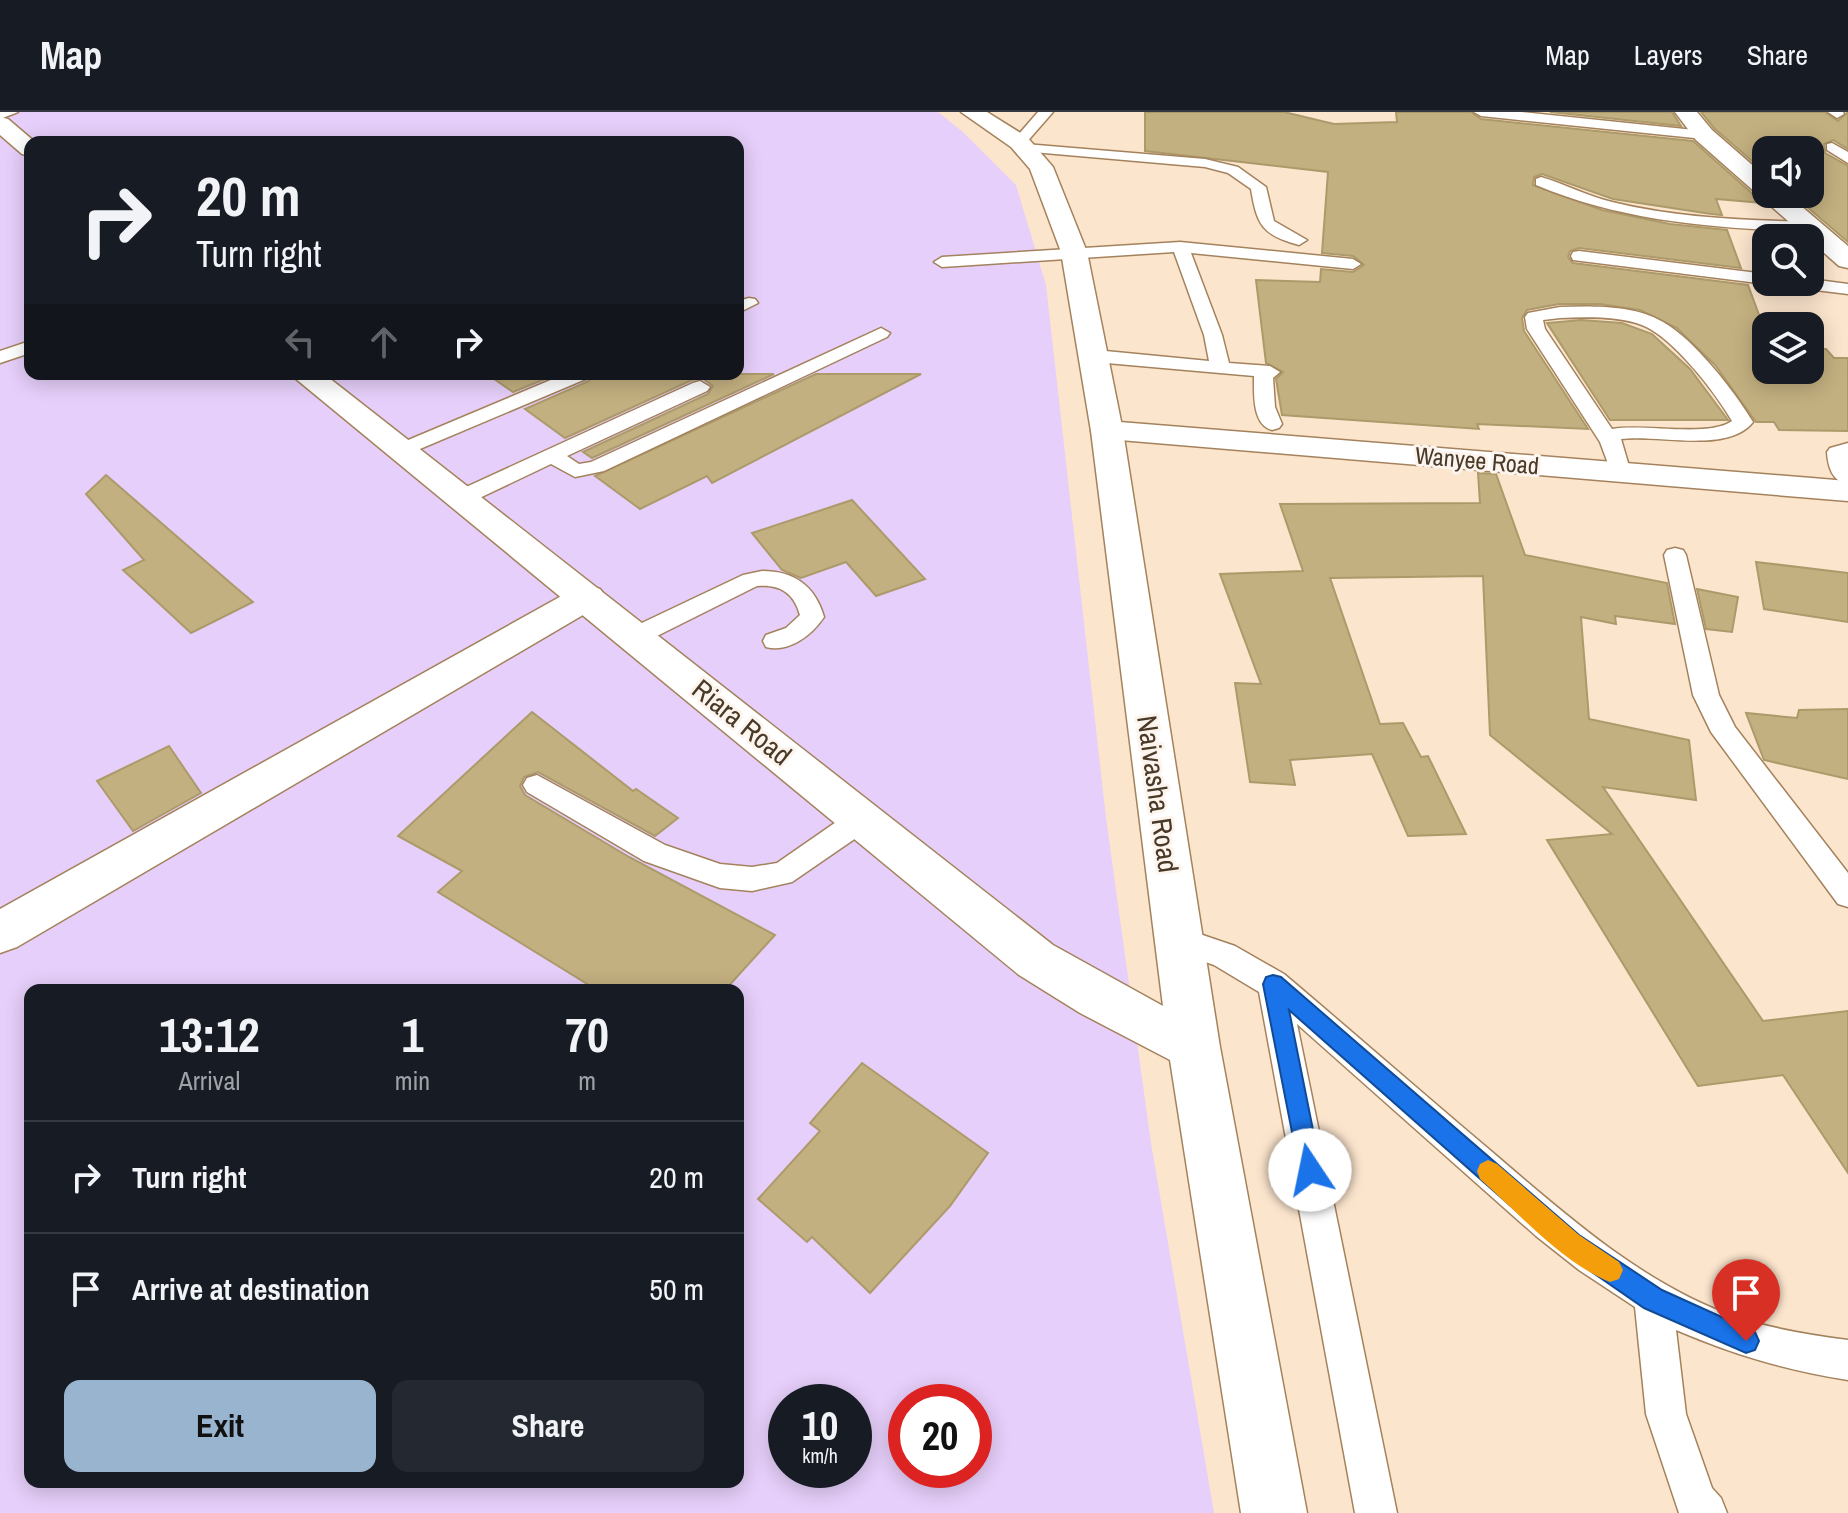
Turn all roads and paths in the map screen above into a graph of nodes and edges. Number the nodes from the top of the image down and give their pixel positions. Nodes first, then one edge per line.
1 (972, 112) edge
2 (1046, 112) edge
3 (1481, 112) edge
4 (1686, 112) edge
5 (3, 121) edge
6 (1704, 135) junction
7 (24, 143) edge
8 (1023, 145) junction
9 (1832, 147) dead end
10 (1848, 159) edge
11 (1752, 177) edge
12 (1541, 182) dead end
13 (1788, 208) edge
14 (1807, 224) edge
15 (1752, 225) edge
16 (1824, 239) edge
17 (1299, 240) dead end
18 (1180, 247) junction
19 (1074, 252) junction
20 (1579, 256) dead end
21 (1848, 260) edge
22 (942, 262) dead end
23 (1353, 264) dead end
24 (1752, 277) edge
25 (1824, 286) edge
26 (1848, 289) edge
27 (881, 333) dead end
28 (24, 349) edge
29 (1095, 356) junction
30 (0, 357) edge
31 (1220, 366) junction
32 (313, 380) edge
33 (567, 380) edge
34 (700, 387) dead end
35 (1272, 424) dead end
36 (1107, 431) junction
37 (1610, 442) junction
38 (1848, 449) edge
39 (401, 450) junction
40 (553, 456) junction
41 (1620, 473) junction
42 (1848, 479) edge
43 (1848, 491) edge
44 (461, 498) junction
45 (1675, 555) dead end
46 (587, 597) junction
47 (636, 636) junction
48 (775, 641) dead end
49 (537, 785) dead end
50 (862, 819) junction
51 (1848, 895) edge
52 (0, 933) edge
53 (1179, 940) junction
54 (1273, 984) junction
55 (1194, 1047) junction
56 (1653, 1299) junction
57 (1848, 1360) edge
58 (1274, 1513) edge
59 (1376, 1513) edge
60 (1706, 1513) edge

1 - 8 street, Naivasha Road
2 - 8 lane
3 - 6 lane
4 - 6 street
5 - 7 street
6 - 11 street
8 - 17 lane
8 - 19 street, Naivasha Road
9 - 10 lane
12 - 15 lane
13 - 14 street
16 - 21 street
18 - 19 lane
18 - 23 lane
18 - 31 lane
19 - 22 lane
19 - 29 street, Naivasha Road
20 - 24 lane
25 - 26 lane
27 - 40 lane
28 - 30 lane
29 - 31 lane
29 - 36 street, Naivasha Road
31 - 35 lane
32 - 39 street, Riara Road
33 - 39 lane
34 - 40 lane
36 - 41 street, Wanyee Road
36 - 53 street, Naivasha Road
37 - 37 lane
37 - 41 lane
38 - 42 lane
39 - 44 street, Riara Road
40 - 44 lane
41 - 43 street, Wanyee Road
44 - 46 street, Riara Road
45 - 51 lane
46 - 47 street, Riara Road
46 - 52 street
47 - 48 lane
47 - 50 street, Riara Road
49 - 50 lane
50 - 55 street, Riara Road
53 - 54 lane
53 - 55 street, Naivasha Road
54 - 56 lane
54 - 59 lane
55 - 58 street, Naivasha Road
56 - 57 lane
56 - 60 lane

